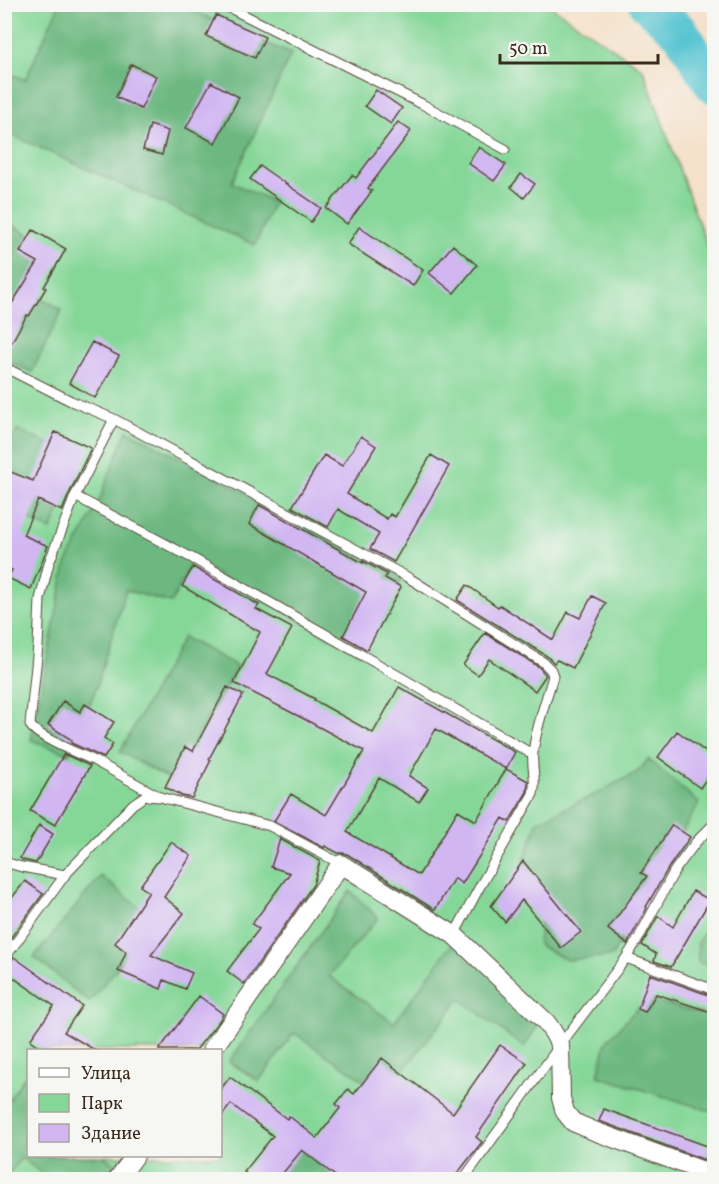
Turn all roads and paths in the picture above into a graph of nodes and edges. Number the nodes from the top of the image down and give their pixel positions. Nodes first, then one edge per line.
1 (222, 4) edge
2 (505, 149) dead end
3 (4, 367) edge
4 (114, 419) junction
5 (75, 496) junction
6 (532, 754) junction
7 (160, 797) junction
8 (714, 824) edge
9 (4, 862) edge
10 (341, 864) junction
11 (65, 875) junction
12 (454, 935) junction
13 (4, 958) edge
14 (626, 958) junction
15 (714, 990) edge
16 (560, 1046) junction
17 (213, 1049) edge
18 (134, 1157) edge
19 (714, 1175) edge
20 (117, 1179) edge
21 (463, 1179) edge

1 - 2 lane
3 - 4 lane
4 - 5 lane
4 - 6 lane
5 - 6 lane
5 - 7 lane
6 - 12 lane
7 - 10 lane
7 - 11 lane
8 - 14 lane
9 - 11 lane
10 - 12 street
10 - 17 street
11 - 13 lane
12 - 16 street
14 - 15 lane
14 - 16 lane
16 - 19 street
16 - 21 lane
18 - 20 street

